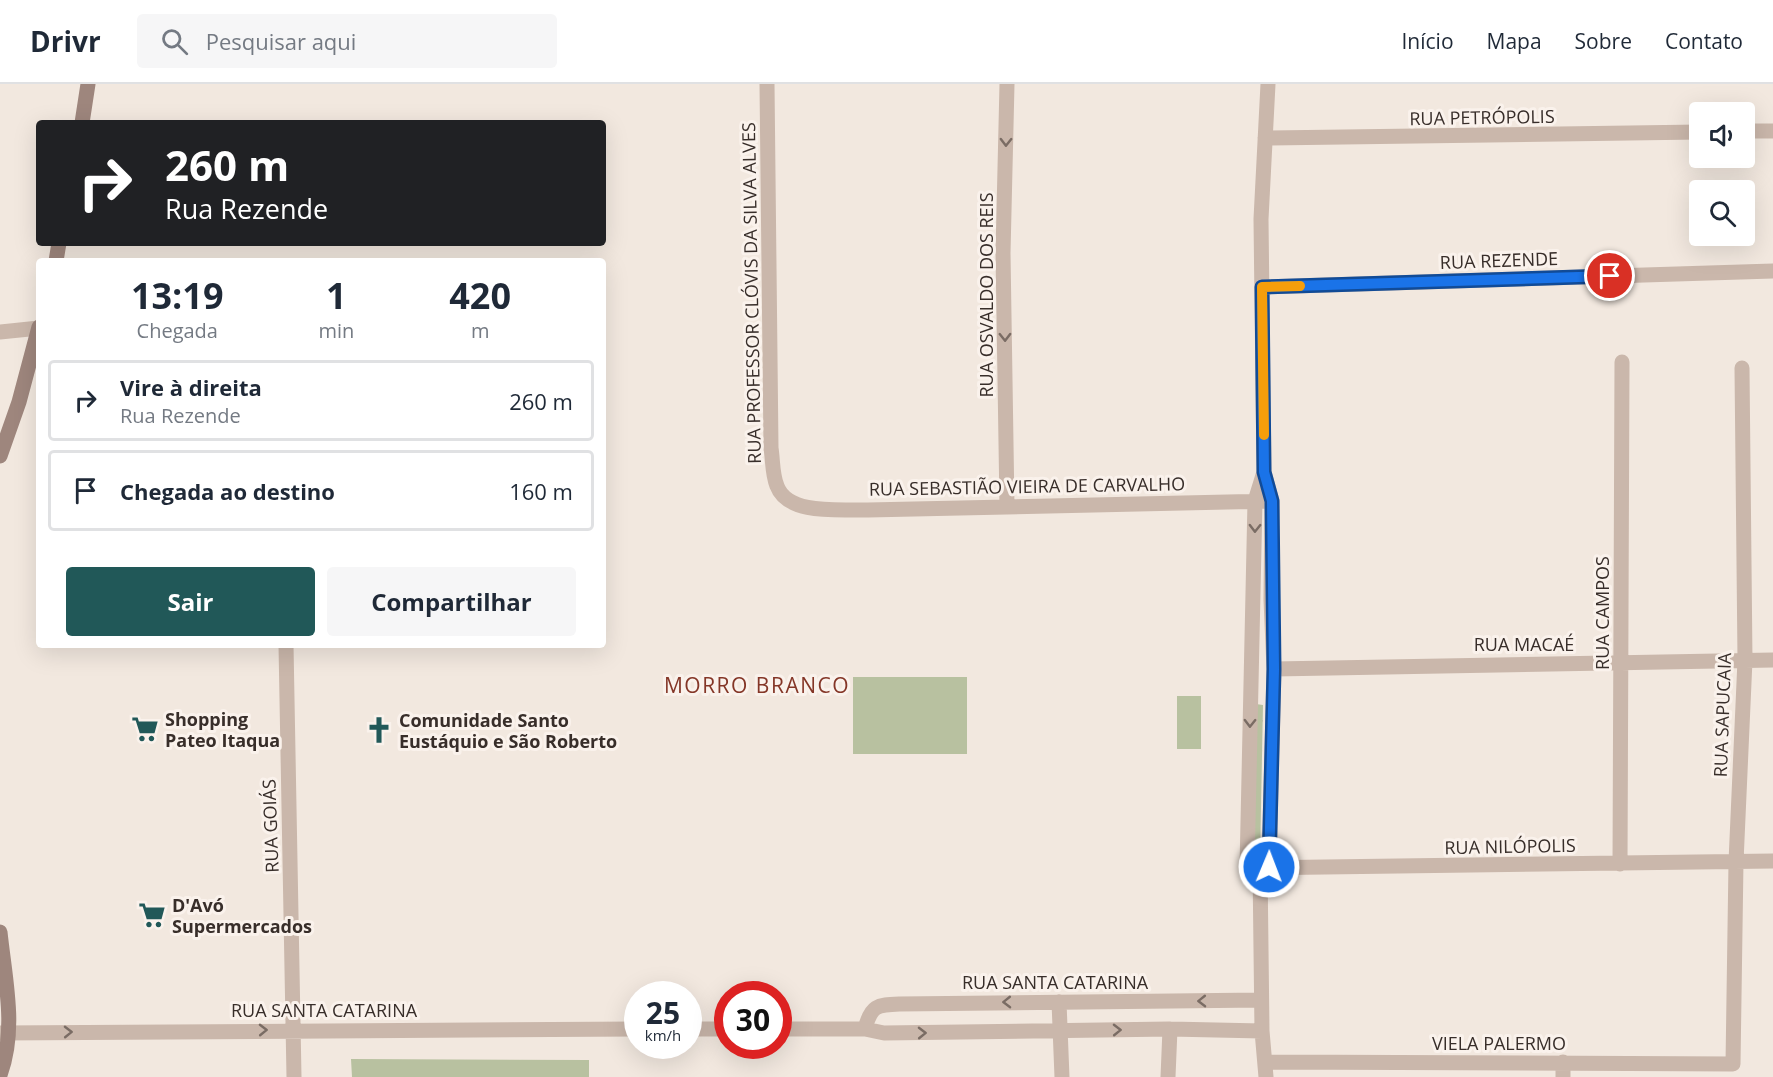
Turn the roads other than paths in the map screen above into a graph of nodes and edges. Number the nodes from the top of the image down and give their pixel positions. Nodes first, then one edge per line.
1 (88, 84) edge
2 (767, 84) edge
3 (1007, 84) edge
4 (1268, 84) edge
5 (82, 120) edge
6 (1773, 131) edge
7 (1689, 132) edge
8 (1755, 132) edge
9 (1264, 138) junction
10 (1773, 271) edge
11 (1262, 287) junction
12 (36, 328) edge
13 (0, 332) edge
14 (36, 340) edge
15 (1622, 362) dead end
16 (1742, 368) dead end
17 (0, 456) edge
18 (1264, 472) junction
19 (784, 498) joint
20 (1256, 501) junction
21 (1272, 501) junction
22 (1007, 506) junction
23 (286, 648) edge
24 (1745, 660) junction
25 (1773, 660) edge
26 (1621, 664) junction
27 (1274, 669) junction
28 (1251, 693) junction
29 (1273, 693) junction
30 (1773, 861) edge
31 (1736, 862) junction
32 (1620, 864) junction
33 (1259, 868) junction
34 (0, 932) edge
35 (1261, 1000) junction
36 (1059, 1002) junction
37 (295, 1029) junction
38 (624, 1029) edge
39 (792, 1029) edge
40 (864, 1029) junction
41 (1170, 1029) junction
42 (1262, 1030) junction
43 (1060, 1031) junction
44 (5, 1033) edge
45 (1733, 1064) joint
46 (1563, 1069) edge
47 (1265, 1070) edge
48 (1367, 1070) edge
49 (1463, 1070) edge
50 (0, 1075) edge
51 (294, 1077) edge
52 (1062, 1077) edge
53 (1168, 1077) edge

1 - 5 main road
2 - 19 street, RUA PROFESSOR CLÓVIS DA SILVA ALVES
3 -> 22 street, RUA OSVALDO DOS REIS
4 - 9 street
6 - 8 street
7 - 9 street, RUA PETRÓPOLIS
9 - 11 street
10 - 11 street, RUA REZENDE
11 - 18 street
12 - 13 street
14 - 17 main road
15 - 26 street, RUA CAMPOS
16 - 24 street, RUA SAPUCAIA
18 - 20 street
18 - 21 street
19 - 22 street, RUA SEBASTIÃO VIEIRA DE CARVALHO
20 - 21 street, RUA SEBASTIÃO VIEIRA DE CARVALHO
20 - 22 street, RUA SEBASTIÃO VIEIRA DE CARVALHO
20 -> 28 street
21 - 27 street
23 - 37 street, RUA GOIÁS
24 - 25 street, RUA MACAÉ
24 - 26 street, RUA MACAÉ
24 - 31 street, RUA SAPUCAIA
26 - 27 street, RUA MACAÉ
26 - 32 street, RUA CAMPOS
27 - 29 street
28 - 29 street
28 -> 33 street
29 - 33 street
30 - 31 street, RUA NILÓPOLIS
31 - 32 street, RUA NILÓPOLIS
31 - 45 street, RUA SAPUCAIA
32 - 33 street, RUA NILÓPOLIS
33 - 35 street
34 - 44 main road
35 -> 36 street, RUA SANTA CATARINA
35 - 42 street
36 -> 40 street, RUA SANTA CATARINA
36 - 43 street
37 - 38 street, RUA SANTA CATARINA
44 -> 37 street, RUA SANTA CATARINA
37 - 51 street, RUA GOIÁS
39 - 40 street
40 -> 43 street
41 - 42 street
43 -> 41 street
41 - 53 street
42 - 47 street
43 - 52 street
44 - 50 main road
45 - 46 street, VIELA PALERMO
46 - 49 street, VIELA PALERMO
47 - 48 street, VIELA PALERMO
48 - 49 street, VIELA PALERMO

